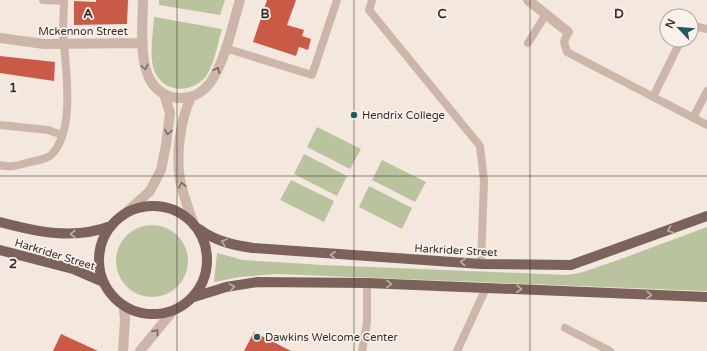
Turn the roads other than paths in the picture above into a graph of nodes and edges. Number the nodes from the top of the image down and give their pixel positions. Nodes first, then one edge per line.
1 (43, 0) edge
2 (143, 0) edge
3 (240, 0) edge
4 (337, 0) edge
5 (372, 0) edge
6 (528, 0) edge
7 (64, 1) edge
8 (546, 14) junction
9 (568, 32) joint
10 (0, 38) edge
11 (64, 43) junction
12 (143, 43) junction
13 (528, 43) dead end
14 (225, 48) junction
15 (677, 48) edge
16 (707, 91) edge
17 (164, 94) junction
18 (191, 97) junction
19 (653, 97) junction
20 (693, 118) junction
21 (0, 125) edge
22 (707, 125) edge
23 (62, 135) junction
24 (0, 165) edge
25 (122, 216) junction
26 (707, 216) edge
27 (0, 222) edge
28 (111, 226) junction
29 (196, 226) junction
30 (0, 250) edge
31 (481, 264) junction
32 (103, 282) junction
33 (366, 283) junction
34 (486, 288) junction
35 (194, 297) junction
36 (707, 297) edge
37 (124, 307) junction
38 (171, 313) junction
39 (565, 328) dead end
40 (123, 351) edge
41 (140, 351) edge
42 (362, 351) edge
43 (457, 351) edge
44 (610, 351) edge

1 - 7 lane
2 - 12 street
3 - 14 street
4 - 14 lane
5 - 31 lane
6 - 8 street
7 - 11 lane
8 - 9 street
8 - 13 lane
9 - 19 lane
10 - 11 street, Mckennon Street
11 - 12 street, Mckennon Street
11 - 23 lane
12 -> 17 street
18 -> 14 street
15 - 19 lane
16 - 20 lane
17 - 18 street
17 -> 25 street
29 -> 18 street
19 - 20 lane
20 - 22 lane
21 - 23 lane
23 - 24 lane
25 - 28 main road
25 - 29 main road
26 -> 31 main road, Harkrider Street
28 -> 27 main road, Harkrider Street
28 - 32 main road
31 -> 29 main road, Harkrider Street
29 - 35 main road
30 - 32 main road, Harkrider Street
32 - 37 main road
33 -> 34 main road
35 -> 33 main road
33 - 42 lane
34 -> 36 main road
34 - 43 lane
35 - 38 main road
37 - 38 main road
37 - 40 street
41 -> 38 street
39 - 44 lane

